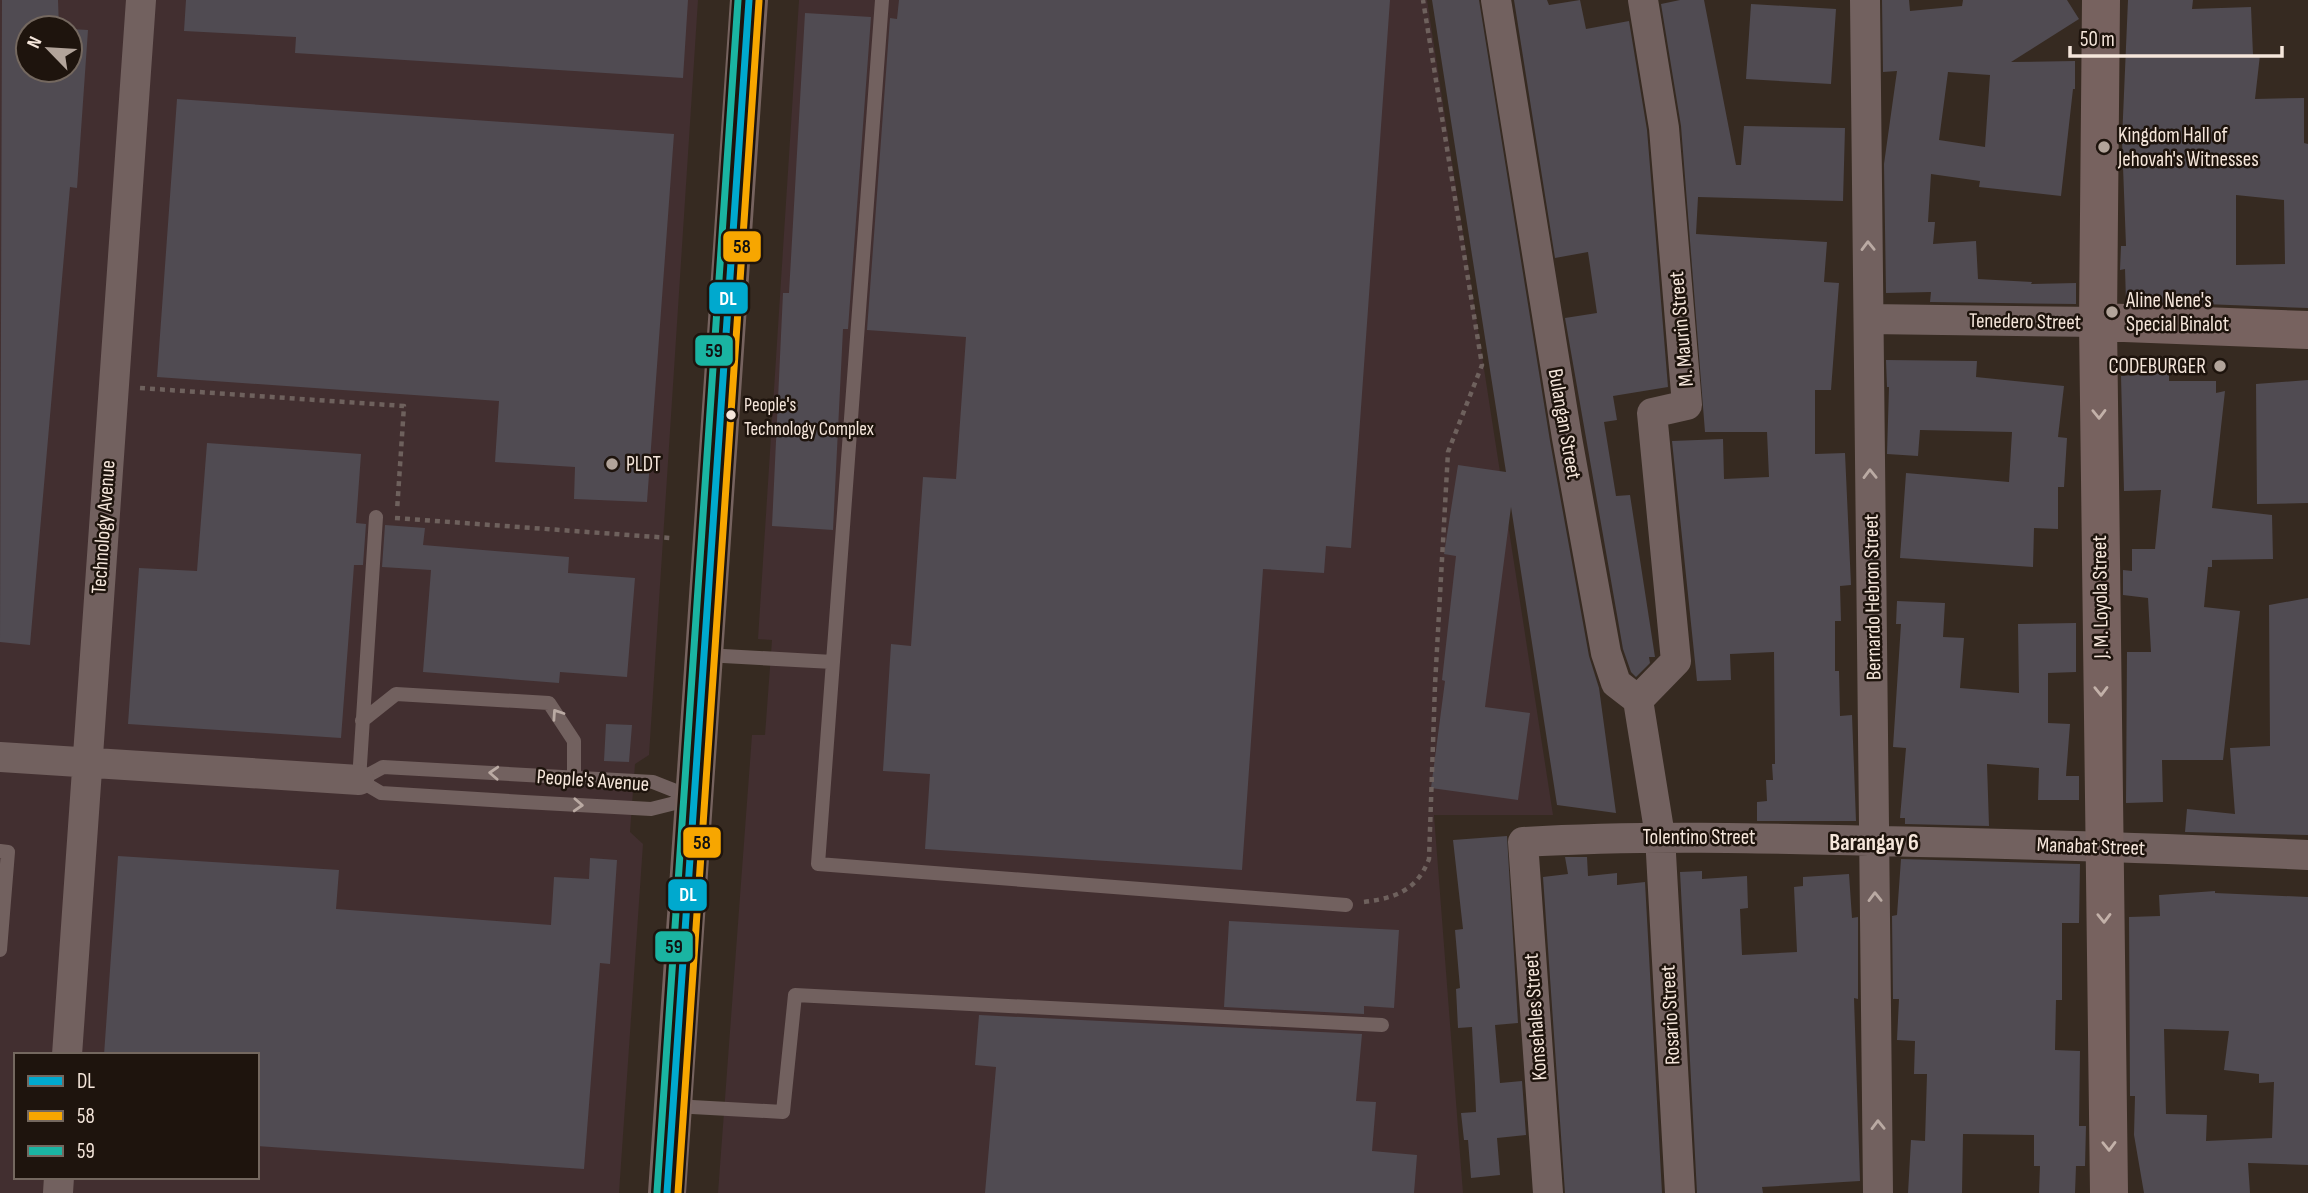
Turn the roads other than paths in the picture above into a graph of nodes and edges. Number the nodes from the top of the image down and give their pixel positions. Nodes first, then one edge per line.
1 (141, 0) edge
2 (749, 0) edge
3 (882, 0) edge
4 (1496, 0) edge
5 (1643, 0) edge
6 (1865, 0) edge
7 (2101, 0) edge
8 (1869, 319) junction
9 (2098, 322) junction
10 (2308, 330) edge
11 (376, 517) road end
12 (704, 655) junction
13 (833, 662) junction
14 (1638, 700) junction
15 (362, 721) junction
16 (0, 757) edge
17 (87, 762) junction
18 (573, 777) junction
19 (359, 780) junction
20 (695, 799) junction
21 (1660, 836) junction
22 (1874, 841) junction
23 (1523, 842) joint
24 (2103, 845) junction
25 (0, 851) edge
26 (2308, 855) edge
27 (1346, 905) road end
28 (0, 950) edge
29 (1382, 1025) dead end
30 (67, 1053) edge
31 (673, 1106) junction
32 (667, 1193) edge
33 (1548, 1193) edge
34 (1681, 1193) edge
35 (1878, 1193) edge
36 (2109, 1193) edge

1 - 17 street, Technology Avenue
2 - 12 highway
3 - 13 lane
4 - 14 street, Bulangan Street
5 - 14 street, M. Maurin Street
8 -> 6 street, Bernardo Hebron Street
7 - 9 main road, J. M. Loyola Street
8 - 9 street, Tenedero Street
22 -> 8 street, Bernardo Hebron Street
9 - 10 main road, Tenedero Street
9 -> 24 main road, J. M. Loyola Street
11 - 15 lane
12 - 13 lane
12 - 20 highway
13 - 27 lane
14 - 21 street
18 -> 15 lane
15 - 19 lane
16 - 17 street, People's Avenue
17 - 19 street, People's Avenue
17 - 30 street, Technology Avenue
18 -> 19 lane, People's Avenue
18 - 20 lane, People's Avenue
19 -> 20 lane, People's Avenue
20 - 31 highway
21 - 22 street, Tolentino Street
21 - 23 street, Tolentino Street
21 - 34 street, Rosario Street
22 - 24 street, Manabat Street
35 -> 22 street, Bernardo Hebron Street
23 - 33 street, Konsehales Street
24 - 26 street, Manabat Street
24 -> 36 main road, J. M. Loyola Street
25 - 28 lane
29 - 31 lane
31 - 32 highway

